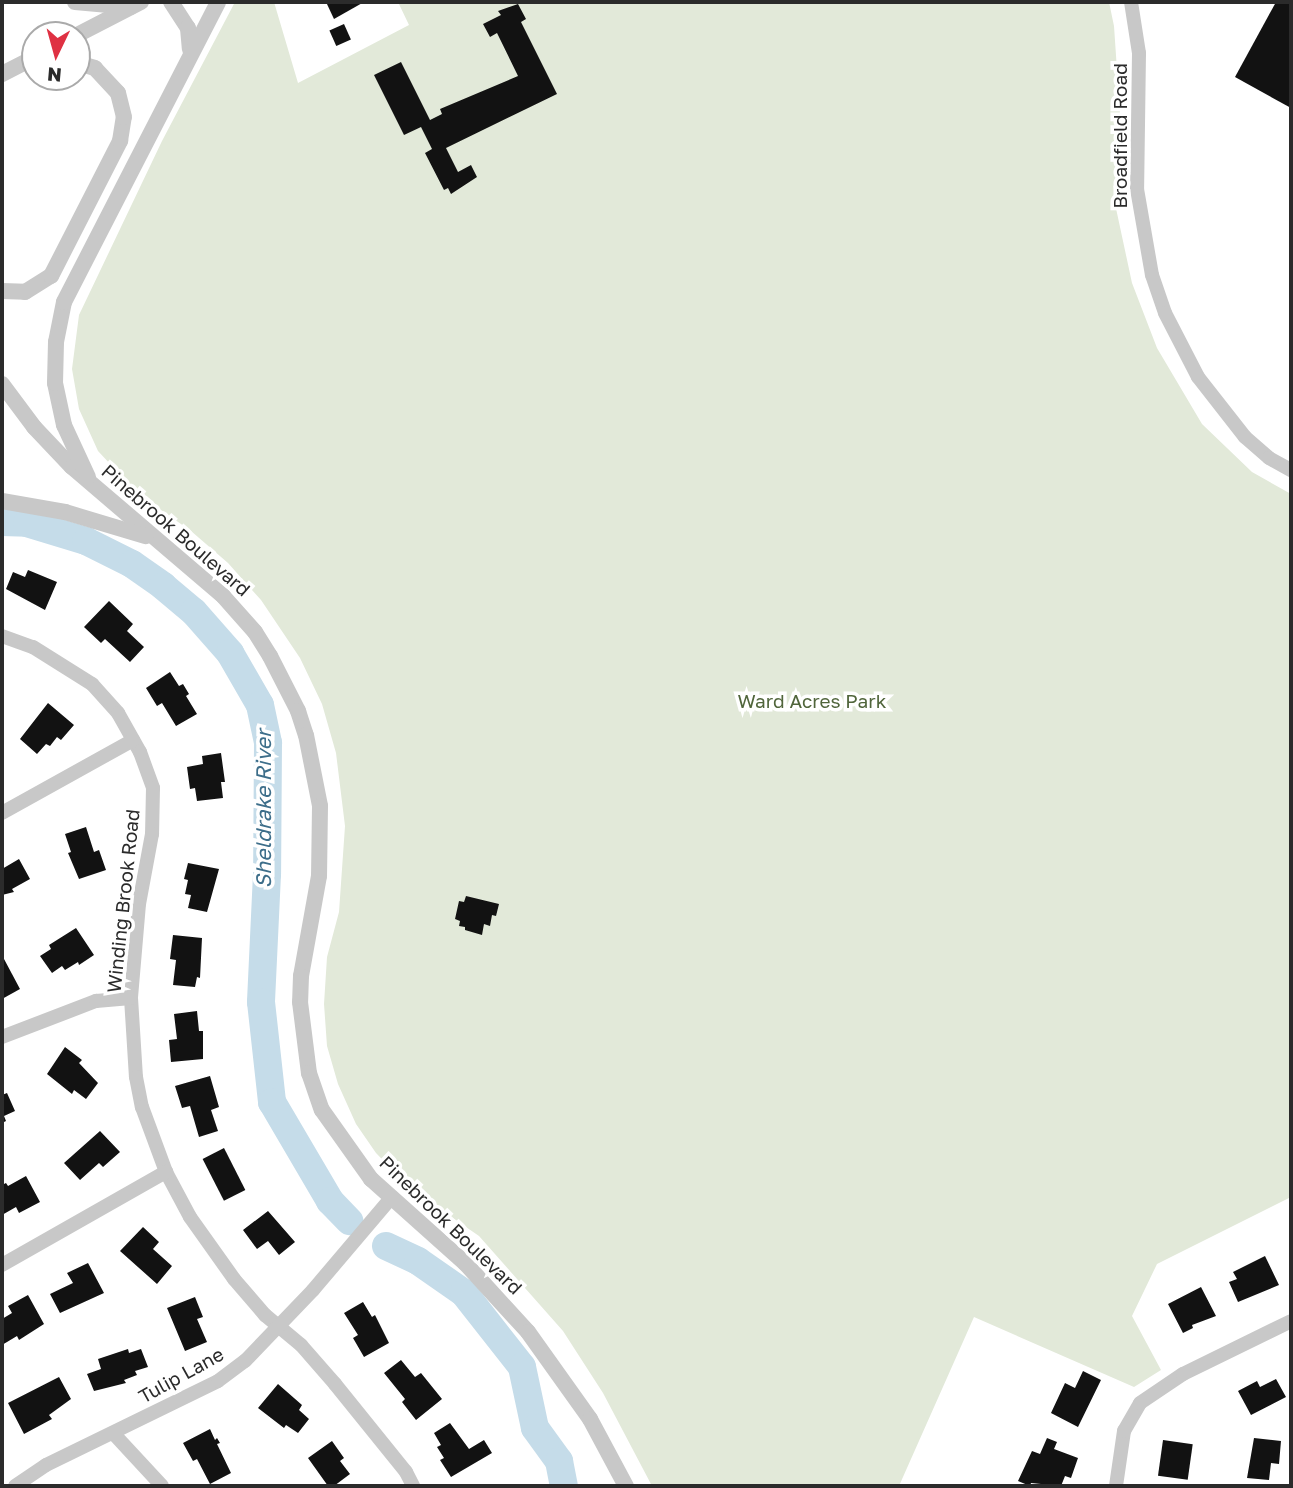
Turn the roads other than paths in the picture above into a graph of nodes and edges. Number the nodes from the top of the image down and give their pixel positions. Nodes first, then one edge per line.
1 (75, 2) edge
2 (171, 2) edge
3 (218, 2) edge
4 (1131, 2) edge
5 (136, 4) edge
6 (91, 28) edge
7 (190, 51) junction
8 (21, 66) edge
9 (91, 69) edge
10 (2, 74) edge
11 (2, 291) edge
12 (2, 384) edge
13 (1291, 470) edge
14 (92, 486) junction
15 (2, 501) edge
16 (155, 538) junction
17 (2, 636) edge
18 (133, 740) junction
19 (2, 813) edge
20 (131, 998) junction
21 (2, 1037) edge
22 (166, 1172) junction
23 (392, 1197) junction
24 (2, 1265) edge
25 (1291, 1321) edge
26 (279, 1326) junction
27 (113, 1433) junction
28 (15, 1486) edge
29 (162, 1486) edge
30 (413, 1486) edge
31 (626, 1486) edge
32 (1116, 1486) edge

1 - 5 street
2 - 7 street
3 - 7 street
4 - 13 street, Broadfield Road
5 - 6 street
7 - 14 street
8 - 10 street
9 - 11 street
12 - 14 street, Pinebrook Boulevard
14 - 16 street, Pinebrook Boulevard
15 - 16 street
16 - 23 street, Pinebrook Boulevard
17 - 18 street, Winding Brook Road
18 - 19 street
18 - 20 street, Winding Brook Road
20 - 21 street
20 - 22 street, Winding Brook Road
22 - 24 street
22 - 26 street, Winding Brook Road
23 - 26 street, Tulip Lane
23 - 31 street, Pinebrook Boulevard
25 - 32 street
26 - 27 street, Tulip Lane
26 - 30 street, Winding Brook Road
27 - 28 street, Tulip Lane
27 - 29 street

